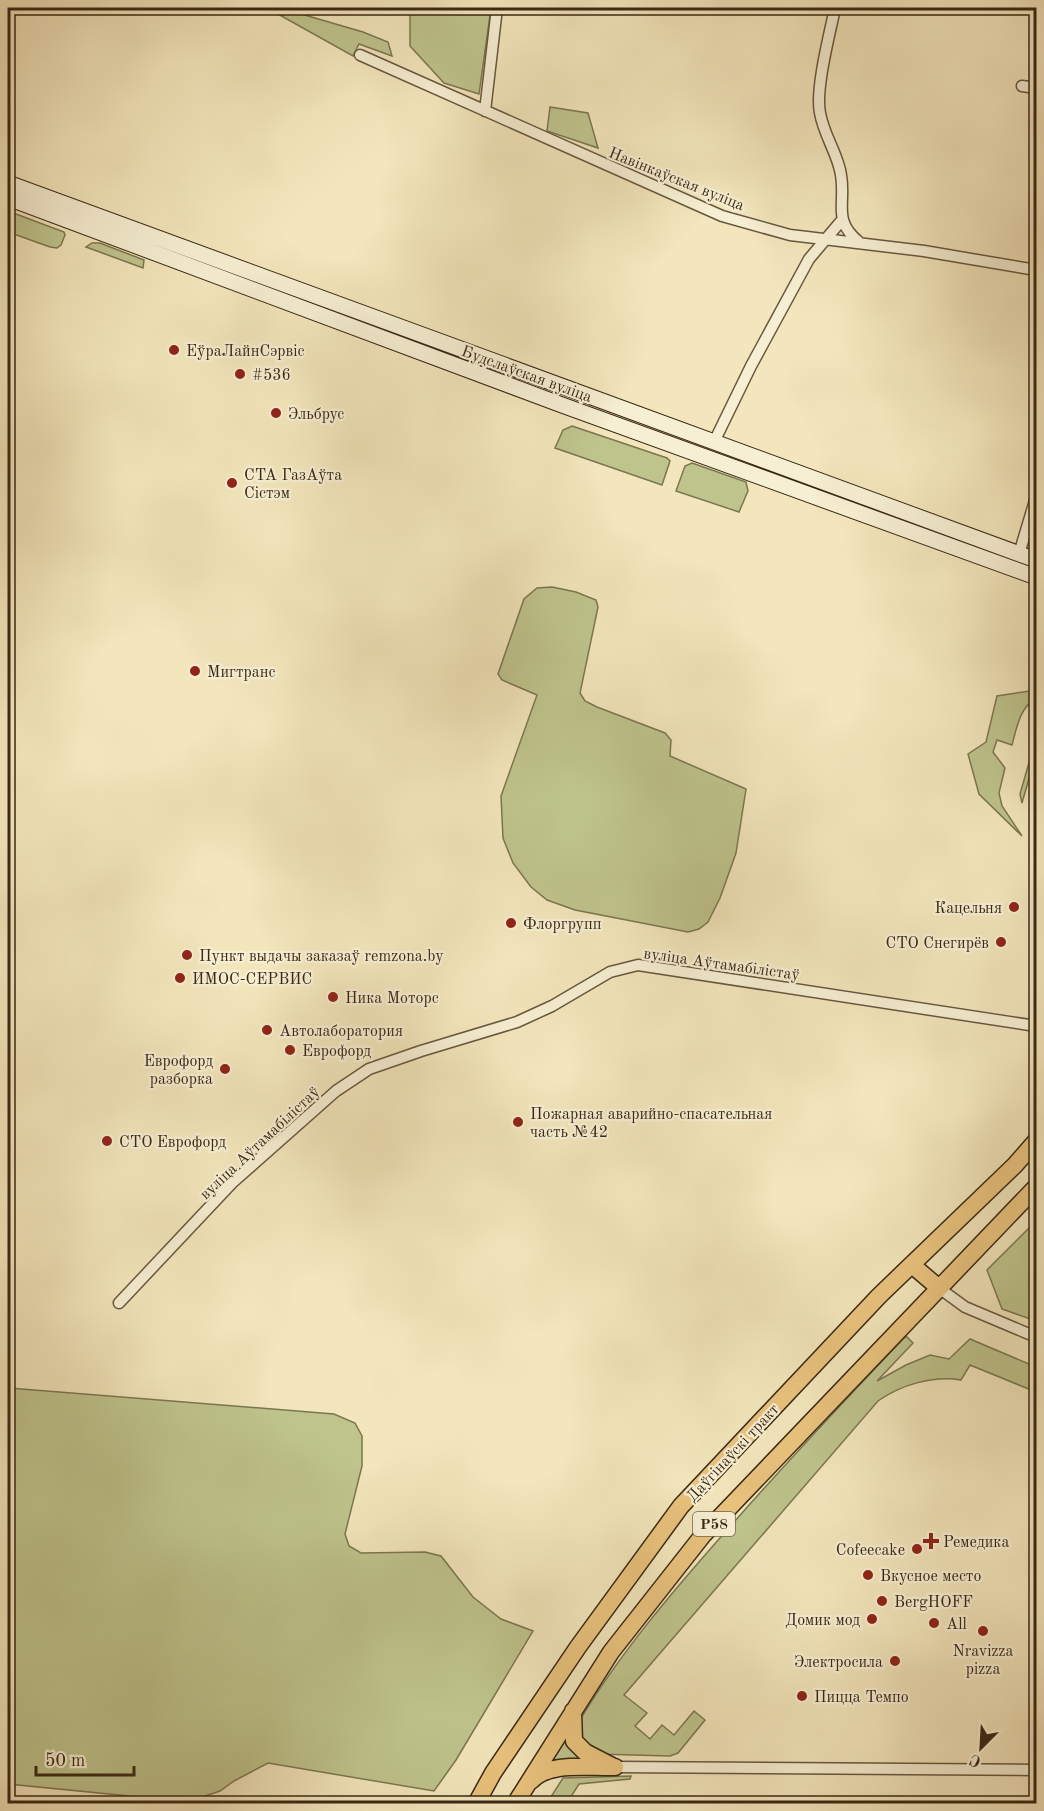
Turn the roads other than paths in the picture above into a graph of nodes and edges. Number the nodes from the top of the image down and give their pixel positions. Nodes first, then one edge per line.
1 (497, 8) edge
2 (835, 8) edge
3 (360, 55) dead end
4 (1022, 86) dead end
5 (1036, 88) edge
6 (485, 111) junction
7 (8, 183) edge
8 (8, 198) edge
9 (842, 220) junction
10 (790, 235) junction
11 (825, 240) junction
12 (859, 243) junction
13 (809, 259) junction
14 (1036, 270) edge
15 (714, 442) junction
16 (1036, 497) edge
17 (1018, 554) junction
18 (1036, 560) edge
19 (1036, 577) edge
20 (1036, 1026) edge
21 (1036, 1141) edge
22 (1036, 1186) edge
23 (912, 1265) junction
24 (939, 1288) junction
25 (119, 1303) dead end
26 (1036, 1337) edge
27 (573, 1711) junction
28 (615, 1767) junction
29 (1036, 1770) edge
30 (524, 1788) junction
31 (476, 1803) edge
32 (515, 1803) edge

1 - 6 street
2 - 9 street
3 - 6 street, Навінкаўская вуліца
4 - 5 street
6 - 10 street, Навінкаўская вуліца
7 - 15 main road, Будслаўская вуліца
8 - 19 main road, Будслаўская вуліца
9 - 11 street
9 - 12 street
10 - 11 street, Навінкаўская вуліца
10 - 13 street
11 - 12 street, Навінкаўская вуліца
11 - 13 street
12 - 14 street, Навінкаўская вуліца
13 - 15 street
15 - 17 main road, Будслаўская вуліца
16 - 17 street
17 - 18 main road, Будслаўская вуліца
20 - 25 street, вуліца Аўтамабілістаў
21 - 23 main road, Даўгінаўскі тракт / Р58
22 - 24 main road, Р58
23 - 24 main road
23 - 31 main road, Даўгінаўскі тракт / Р58
24 - 26 street
24 - 27 main road, Р58
27 - 28 main road
27 - 30 main road, Р58
28 - 29 street
28 - 30 main road
30 - 32 main road, Р58

